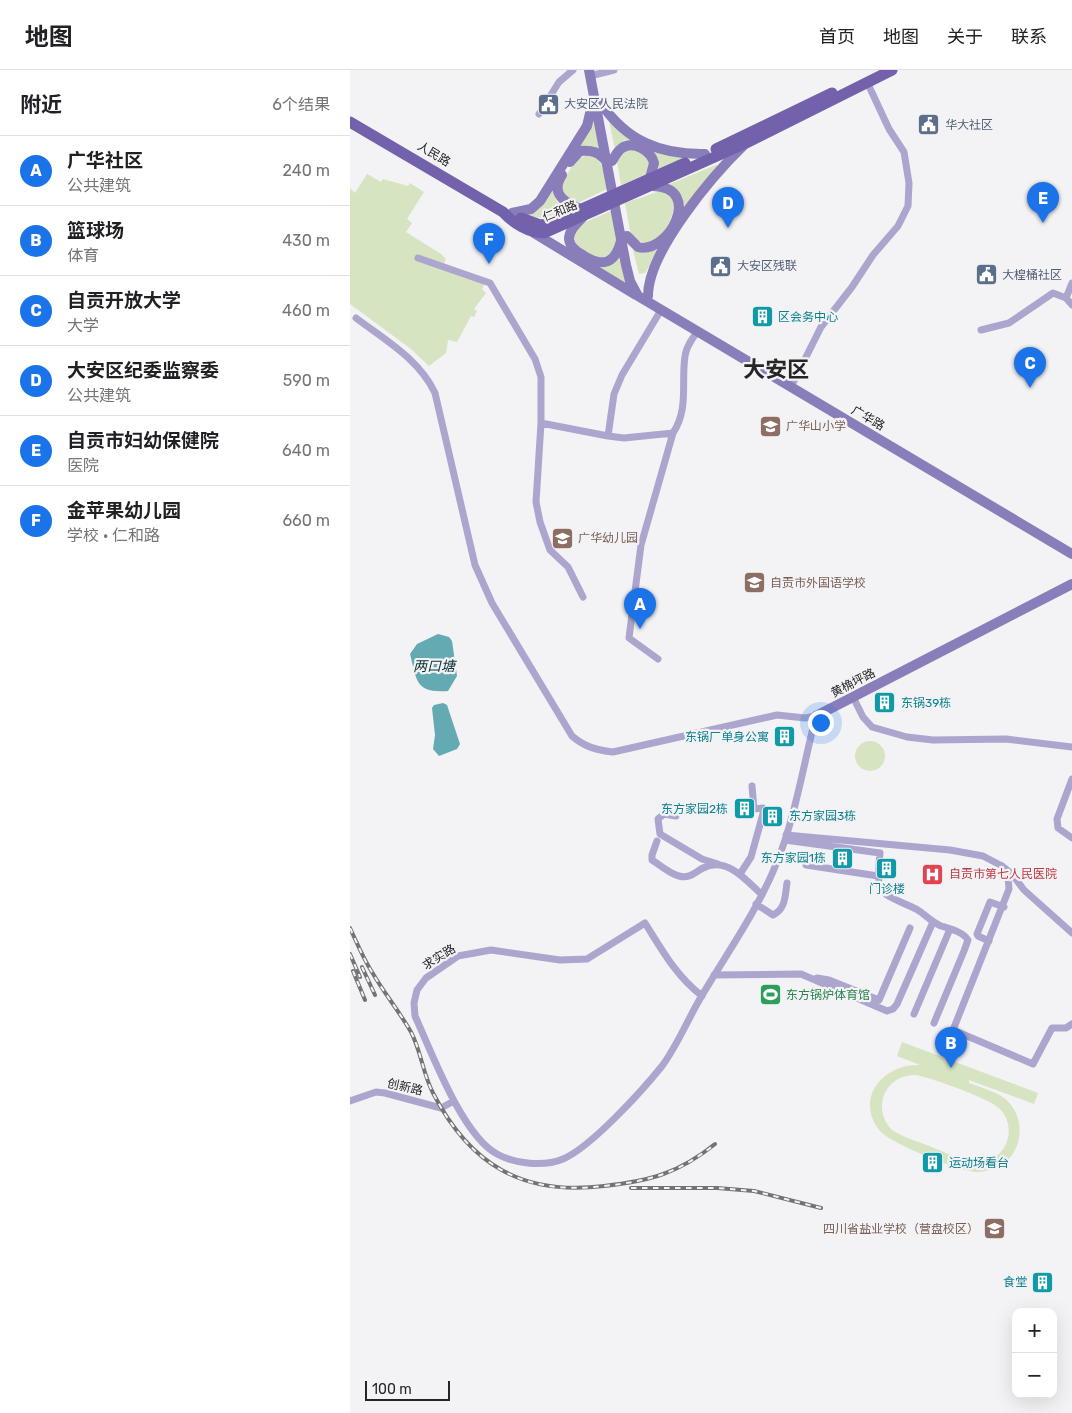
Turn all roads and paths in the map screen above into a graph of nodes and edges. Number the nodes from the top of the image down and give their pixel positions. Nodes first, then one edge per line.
1 (573, 70) edge
2 (614, 70) edge
3 (878, 70) edge
4 (892, 70) edge
5 (591, 72) edge
6 (868, 84) junction
7 (594, 92) junction
8 (601, 103) junction
9 (539, 114) dead end
10 (350, 122) edge
11 (746, 144) junction
12 (706, 154) junction
13 (609, 162) junction
14 (651, 182) junction
15 (507, 212) junction
16 (582, 213) junction
17 (534, 233) junction
18 (625, 237) junction
19 (418, 258) dead end
20 (1072, 283) edge
21 (646, 298) junction
22 (1066, 298) junction
23 (1072, 305) edge
24 (661, 310) junction
25 (356, 318) dead end
26 (981, 330) dead end
27 (697, 332) junction
28 (791, 387) junction
29 (541, 423) junction
30 (673, 433) junction
31 (608, 436) junction
32 (1072, 554) edge
33 (1072, 584) edge
34 (583, 597) dead end
35 (658, 659) dead end
36 (853, 697) junction
37 (816, 716) junction
38 (1072, 747) edge
39 (1072, 779) edge
40 (752, 786) dead end
41 (676, 816) dead end
42 (785, 837) junction
43 (1072, 838) edge
44 (658, 841) dead end
45 (718, 864) junction
46 (806, 865) dead end
47 (1002, 866) junction
48 (740, 874) junction
49 (878, 876) junction
50 (786, 883) dead end
51 (762, 895) junction
52 (756, 904) junction
53 (1004, 907) junction
54 (933, 922) junction
55 (910, 928) dead end
56 (950, 929) junction
57 (1072, 933) edge
58 (989, 941) junction
59 (714, 976) junction
60 (810, 978) junction
61 (702, 996) junction
62 (914, 1014) dead end
63 (934, 1023) dead end
64 (1072, 1024) edge
65 (350, 1101) edge
66 (454, 1101) junction

1 - 9 street
2 - 5 street
3 - 12 main road, 仁和路
4 - 6 main road, 仁和路
5 - 7 main road
5 - 8 main road
6 - 11 main road, 仁和路
6 - 28 street
7 - 13 main road
7 - 15 main road
8 - 12 main road
8 - 13 main road
10 - 15 main road, 人民路
11 - 14 main road, 仁和路
11 - 21 main road
12 - 14 main road, 仁和路
13 - 14 main road
13 - 16 main road
13 - 18 main road
14 - 16 main road, 仁和路
14 - 18 main road
15 - 16 main road, 仁和路
15 - 17 main road, 仁和路
16 - 17 main road, 仁和路
16 - 18 main road
17 - 21 main road
18 - 21 main road
19 - 29 street
20 - 22 street
21 - 24 main road, 广华路
22 - 23 street
22 - 26 street
24 - 27 main road, 广华路
24 - 31 street
25 - 37 street
27 - 28 main road, 广华路
27 - 30 street
28 - 32 main road, 广华路
29 - 31 street
29 - 34 street
30 - 31 street
30 - 35 street
33 - 36 main road, 黄桷坪路
36 - 37 main road, 黄桷坪路
36 - 38 street
37 - 42 street
39 - 43 street
40 - 48 street
41 - 45 street
42 - 47 street
42 - 49 street
42 - 51 street
44 - 45 street
45 - 48 street
46 - 49 street
47 - 53 street
47 - 57 street
48 - 51 street
49 - 54 street
50 - 52 street
51 - 52 street
52 - 59 street
53 - 58 street
53 - 58 street
54 - 56 street
54 - 60 street
55 - 60 street
56 - 62 street
56 - 63 street
58 - 64 street
59 - 60 street
59 - 61 street, 求实路
61 - 66 street, 求实路
61 - 66 street, 求实路
65 - 66 street, 创新路

